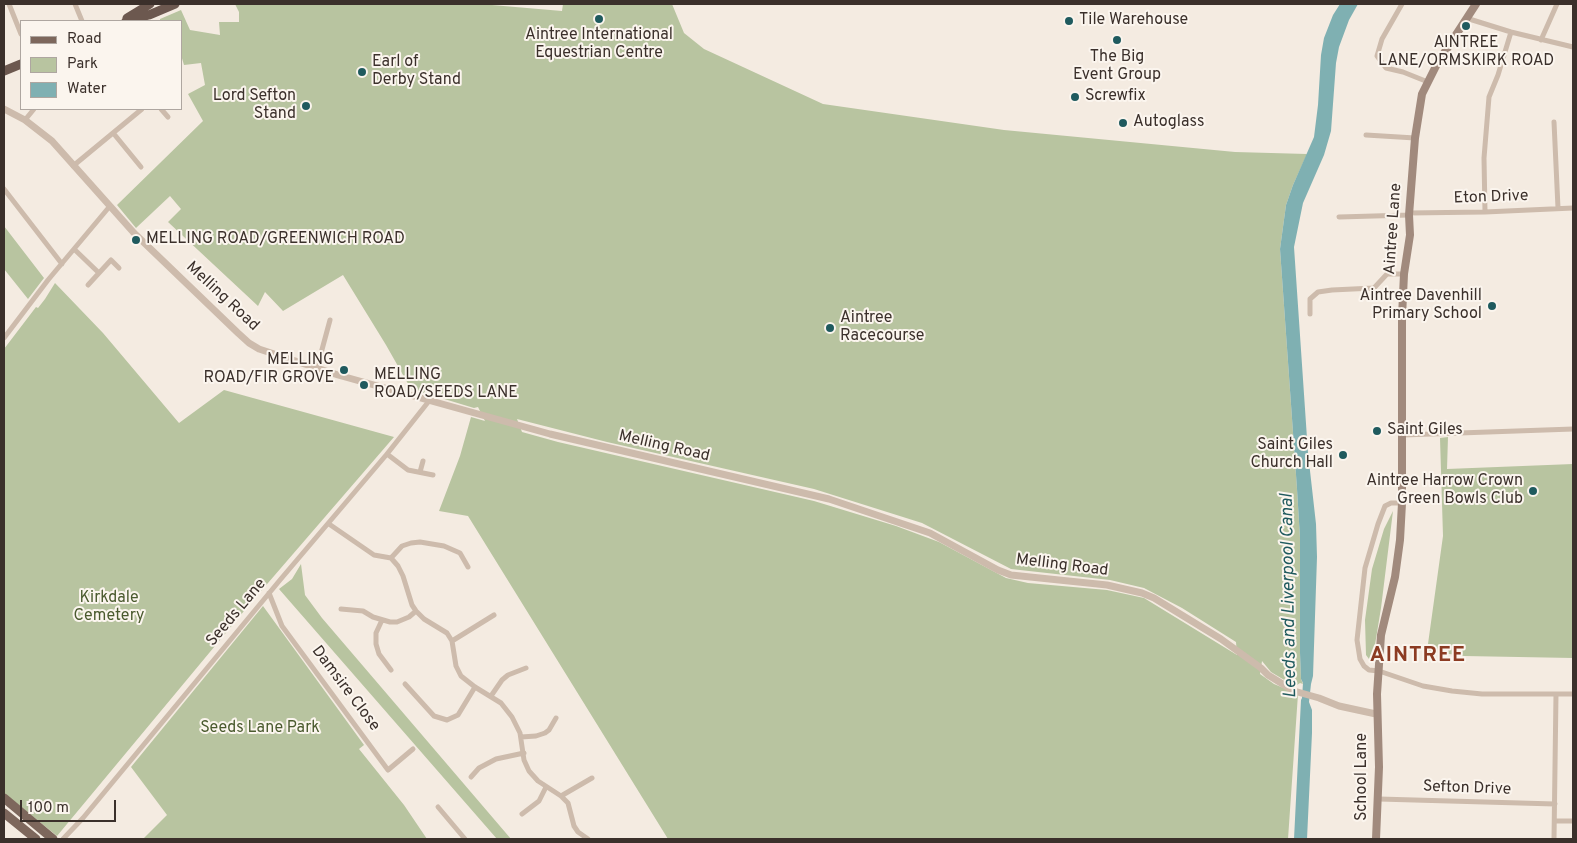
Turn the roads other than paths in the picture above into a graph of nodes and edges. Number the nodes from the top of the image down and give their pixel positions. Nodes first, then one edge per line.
1 (9, 4) edge
2 (75, 4) edge
3 (176, 4) edge
4 (1402, 4) edge
5 (1476, 4) edge
6 (1557, 4) edge
7 (147, 7) edge
8 (1466, 18) junction
9 (82, 20) edge
10 (126, 20) edge
11 (20, 32) edge
12 (1511, 32) junction
13 (1541, 40) junction
14 (1573, 47) edge
15 (20, 64) edge
16 (4, 72) edge
17 (1428, 82) junction
18 (4, 108) edge
19 (33, 110) edge
20 (141, 110) edge
21 (161, 110) edge
22 (168, 117) dead end
23 (25, 120) junction
24 (1554, 122) dead end
25 (114, 134) junction
26 (1366, 135) dead end
27 (1415, 138) junction
28 (73, 166) junction
29 (141, 167) dead end
30 (4, 189) edge
31 (110, 206) junction
32 (1558, 208) junction
33 (1573, 208) edge
34 (1485, 212) junction
35 (1409, 214) junction
36 (1339, 217) dead end
37 (74, 249) junction
38 (62, 264) junction
39 (119, 268) dead end
40 (99, 273) junction
41 (1404, 274) junction
42 (88, 285) dead end
43 (1310, 314) dead end
44 (330, 320) dead end
45 (4, 338) edge
46 (317, 368) junction
47 (428, 400) junction
48 (1573, 429) edge
49 (1403, 435) junction
50 (388, 454) junction
51 (422, 461) dead end
52 (420, 472) junction
53 (433, 475) dead end
54 (1402, 502) junction
55 (329, 524) junction
56 (391, 558) junction
57 (468, 567) dead end
58 (269, 593) junction
59 (341, 609) dead end
60 (416, 611) junction
61 (494, 615) dead end
62 (382, 620) junction
63 (452, 641) junction
64 (526, 668) dead end
65 (391, 670) dead end
66 (1379, 671) junction
67 (405, 684) dead end
68 (475, 687) junction
69 (1556, 694) junction
70 (1573, 694) edge
71 (491, 696) junction
72 (1376, 714) junction
73 (556, 718) dead end
74 (521, 737) junction
75 (413, 749) dead end
76 (524, 753) junction
77 (471, 777) dead end
78 (592, 778) dead end
79 (546, 787) junction
80 (561, 796) junction
81 (4, 798) edge
82 (1379, 799) junction
83 (1555, 804) junction
84 (438, 807) dead end
85 (4, 813) edge
86 (522, 814) dead end
87 (1555, 821) junction
88 (1573, 821) edge
89 (36, 839) edge
90 (53, 839) edge
91 (63, 839) edge
92 (465, 839) edge
93 (586, 839) edge
94 (1376, 839) edge
95 (1554, 839) edge

1 - 11 street
2 - 9 street
3 - 7 highway
4 - 17 street
5 - 8 main road, Aintree Lane
6 - 13 street
7 - 10 highway
8 - 12 street
8 - 17 main road, Aintree Lane
12 - 13 street
12 - 34 street
13 - 14 street
15 - 16 highway
17 - 27 main road, Aintree Lane
18 - 23 street, Melling Road
19 - 23 street
20 - 25 street
21 - 22 street
23 - 28 street, Melling Road
24 - 32 street
25 - 28 street
25 - 29 street
26 - 27 street
27 - 35 main road, Aintree Lane
28 - 31 street, Melling Road
30 - 38 street
31 - 37 street
31 - 46 street, Melling Road
32 - 33 street, Eton Drive
32 - 34 street, Eton Drive
34 - 35 street, Eton Drive
35 - 36 street, Eton Drive
35 - 41 main road, Aintree Lane
37 - 38 street
37 - 40 street
38 - 45 street
39 - 40 street
40 - 42 street
41 - 43 street
41 - 49 main road, Aintree Lane
44 - 46 street
46 - 47 street, Melling Road
47 - 50 street, Seeds Lane
47 - 72 street, Melling Road
48 - 49 street
49 - 54 main road, Aintree Lane
50 - 52 street
50 - 55 street, Seeds Lane
51 - 52 street
52 - 53 street
54 - 66 main road, Aintree Lane
54 - 66 street
55 - 56 street
55 - 58 street, Seeds Lane
56 - 57 street
56 - 60 street
58 - 75 street, Damsire Close
58 - 91 street, Seeds Lane
59 - 62 street
60 - 62 street
60 - 63 street
61 - 63 street
62 - 65 street
63 - 68 street
64 - 71 street
66 - 69 street
66 - 72 main road, Aintree Lane
67 - 68 street
68 - 71 street
69 - 70 street
69 - 83 street
71 - 74 street
72 - 82 main road, School Lane
73 - 74 street
74 - 76 street
76 - 77 street
76 - 79 street
78 - 80 street
79 - 80 street
79 - 86 street
80 - 93 street
81 - 90 main road
82 - 83 street, Sefton Drive
82 - 94 main road, School Lane
83 - 87 street
84 - 92 street
85 - 89 main road
87 - 88 street
87 - 95 street

